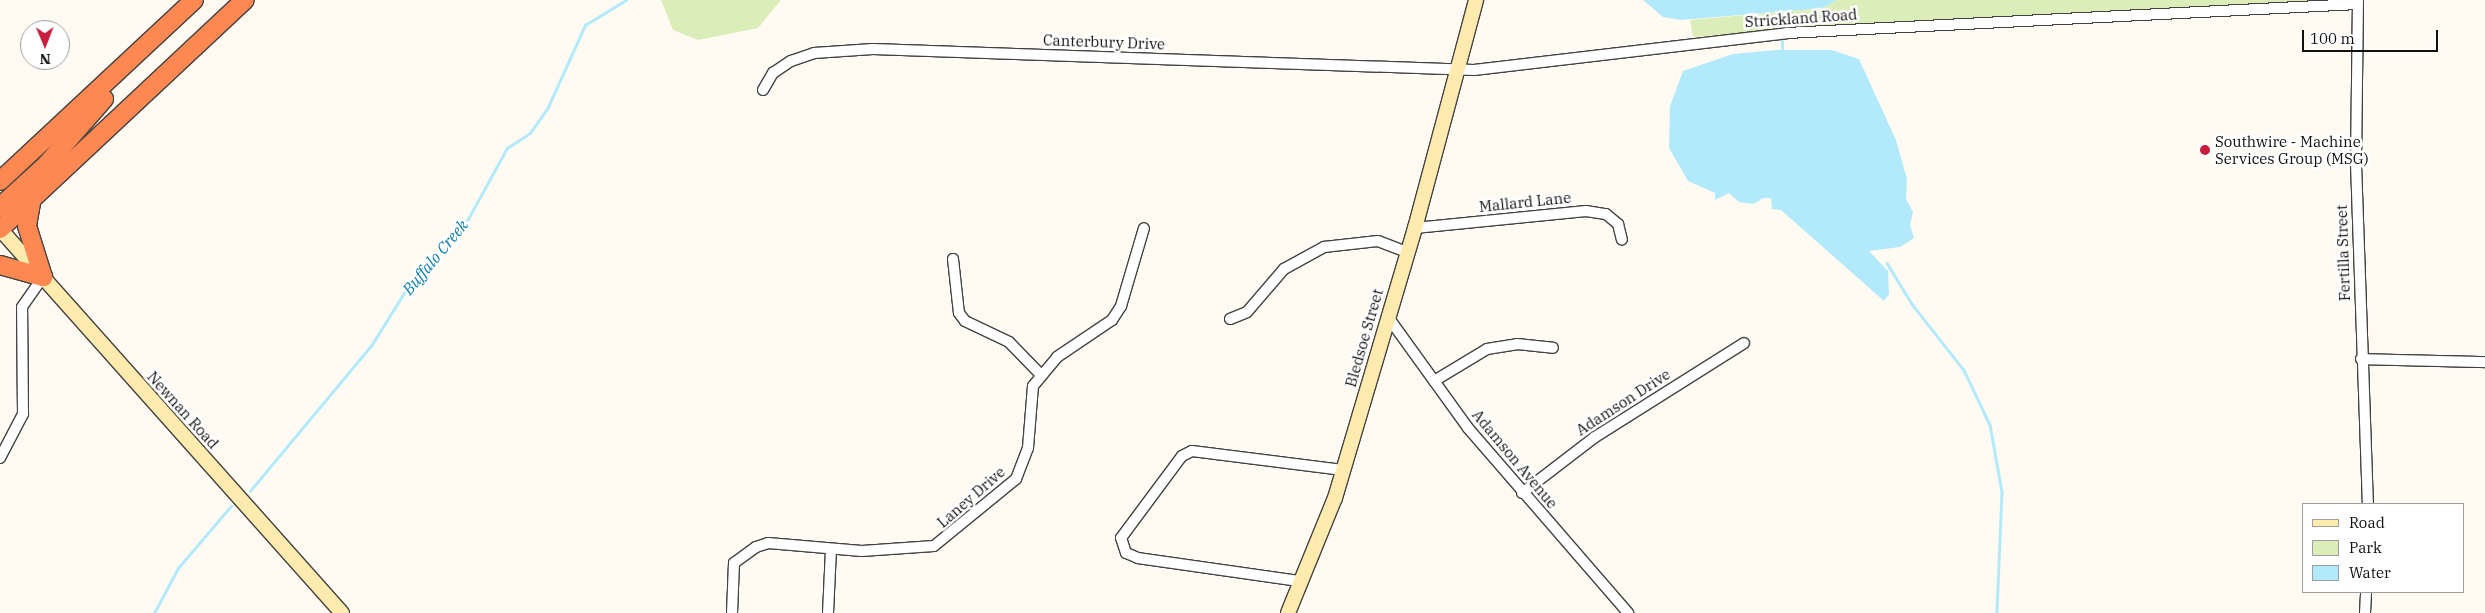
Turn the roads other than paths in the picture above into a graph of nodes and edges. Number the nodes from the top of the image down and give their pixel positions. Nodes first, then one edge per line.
1 (194, 0) edge
2 (245, 0) edge
3 (1476, 0) edge
4 (2358, 2) edge
5 (147, 46) junction
6 (1458, 68) junction
7 (763, 90) dead end
8 (20, 163) junction
9 (0, 168) edge
10 (0, 181) edge
11 (32, 198) junction
12 (0, 207) edge
13 (1144, 228) dead end
14 (1415, 228) junction
15 (0, 229) edge
16 (1622, 240) dead end
17 (1407, 252) junction
18 (953, 259) dead end
19 (0, 266) edge
20 (43, 277) junction
21 (1388, 317) junction
22 (1230, 319) dead end
23 (1744, 343) dead end
24 (1553, 348) dead end
25 (2361, 359) junction
26 (2485, 362) edge
27 (1040, 374) junction
28 (1434, 381) junction
29 (0, 458) edge
30 (1343, 470) junction
31 (1522, 493) junction
32 (2368, 503) edge
33 (831, 549) junction
34 (1299, 581) junction
35 (2366, 593) edge
36 (342, 613) edge
37 (732, 613) edge
38 (828, 613) edge
39 (1288, 613) edge
40 (1628, 613) edge
41 (2365, 613) edge

1 - 5 highway
2 - 11 highway
3 - 6 street, Bledsoe Street
4 - 6 street, Strickland Road
4 - 25 street, Fertilla Street
5 - 8 highway
5 - 12 highway
6 - 7 street, Canterbury Drive
6 - 14 street, Bledsoe Street
8 - 9 highway
8 - 10 highway
11 - 15 highway
11 - 20 highway
13 - 27 street
14 - 16 street, Mallard Lane
14 - 17 street, Bledsoe Street
15 - 20 street, Newnan Road
17 - 21 street, Bledsoe Street
17 - 22 street
18 - 27 street
19 - 20 highway
20 - 29 street
20 - 36 street, Newnan Road
21 - 28 street, Adamson Avenue
21 - 30 street, Bledsoe Street
23 - 31 street, Adamson Drive
24 - 28 street
25 - 26 street
25 - 32 street, Fertilla Street
27 - 33 street, Laney Drive
28 - 31 street, Adamson Avenue
30 - 34 street, Bledsoe Street
30 - 34 street
31 - 40 street, Adamson Avenue
33 - 37 street, Laney Drive
33 - 38 street
34 - 39 street, Bledsoe Street
35 - 41 street

